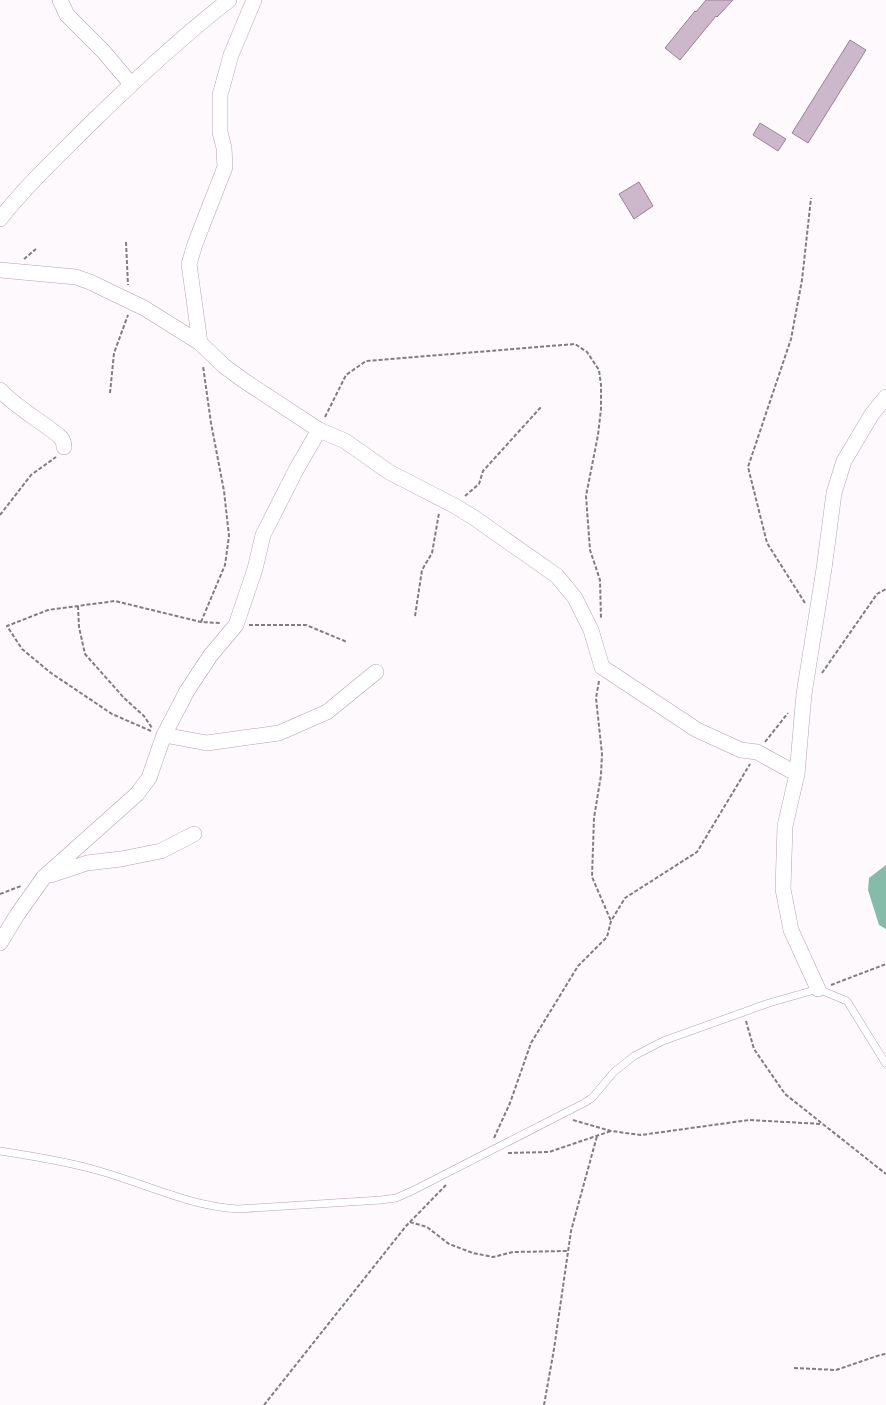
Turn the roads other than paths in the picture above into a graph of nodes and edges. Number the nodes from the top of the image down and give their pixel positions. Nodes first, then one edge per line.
1 (60, 0) edge
2 (229, 0) edge
3 (254, 0) edge
4 (131, 84) junction
5 (0, 219) edge
6 (0, 270) edge
7 (194, 304) junction
8 (176, 327) junction
9 (200, 343) junction
10 (0, 390) edge
11 (886, 397) edge
12 (319, 430) junction
13 (64, 447) road end
14 (376, 672) dead end
15 (164, 736) junction
16 (797, 774) junction
17 (194, 834) dead end
18 (44, 877) junction
19 (0, 943) edge
20 (818, 989) junction
21 (886, 1064) edge
22 (0, 1151) edge

1 - 4 street
2 - 4 street
3 - 7 street
4 - 5 street
6 - 8 street
7 - 8 street
7 - 9 street
8 - 9 street
9 - 12 street
10 - 13 street
11 - 16 street
12 - 15 street
12 - 16 street
14 - 15 street
15 - 18 street
16 - 20 street
17 - 18 street
18 - 19 street
20 - 21 lane
20 - 22 lane

